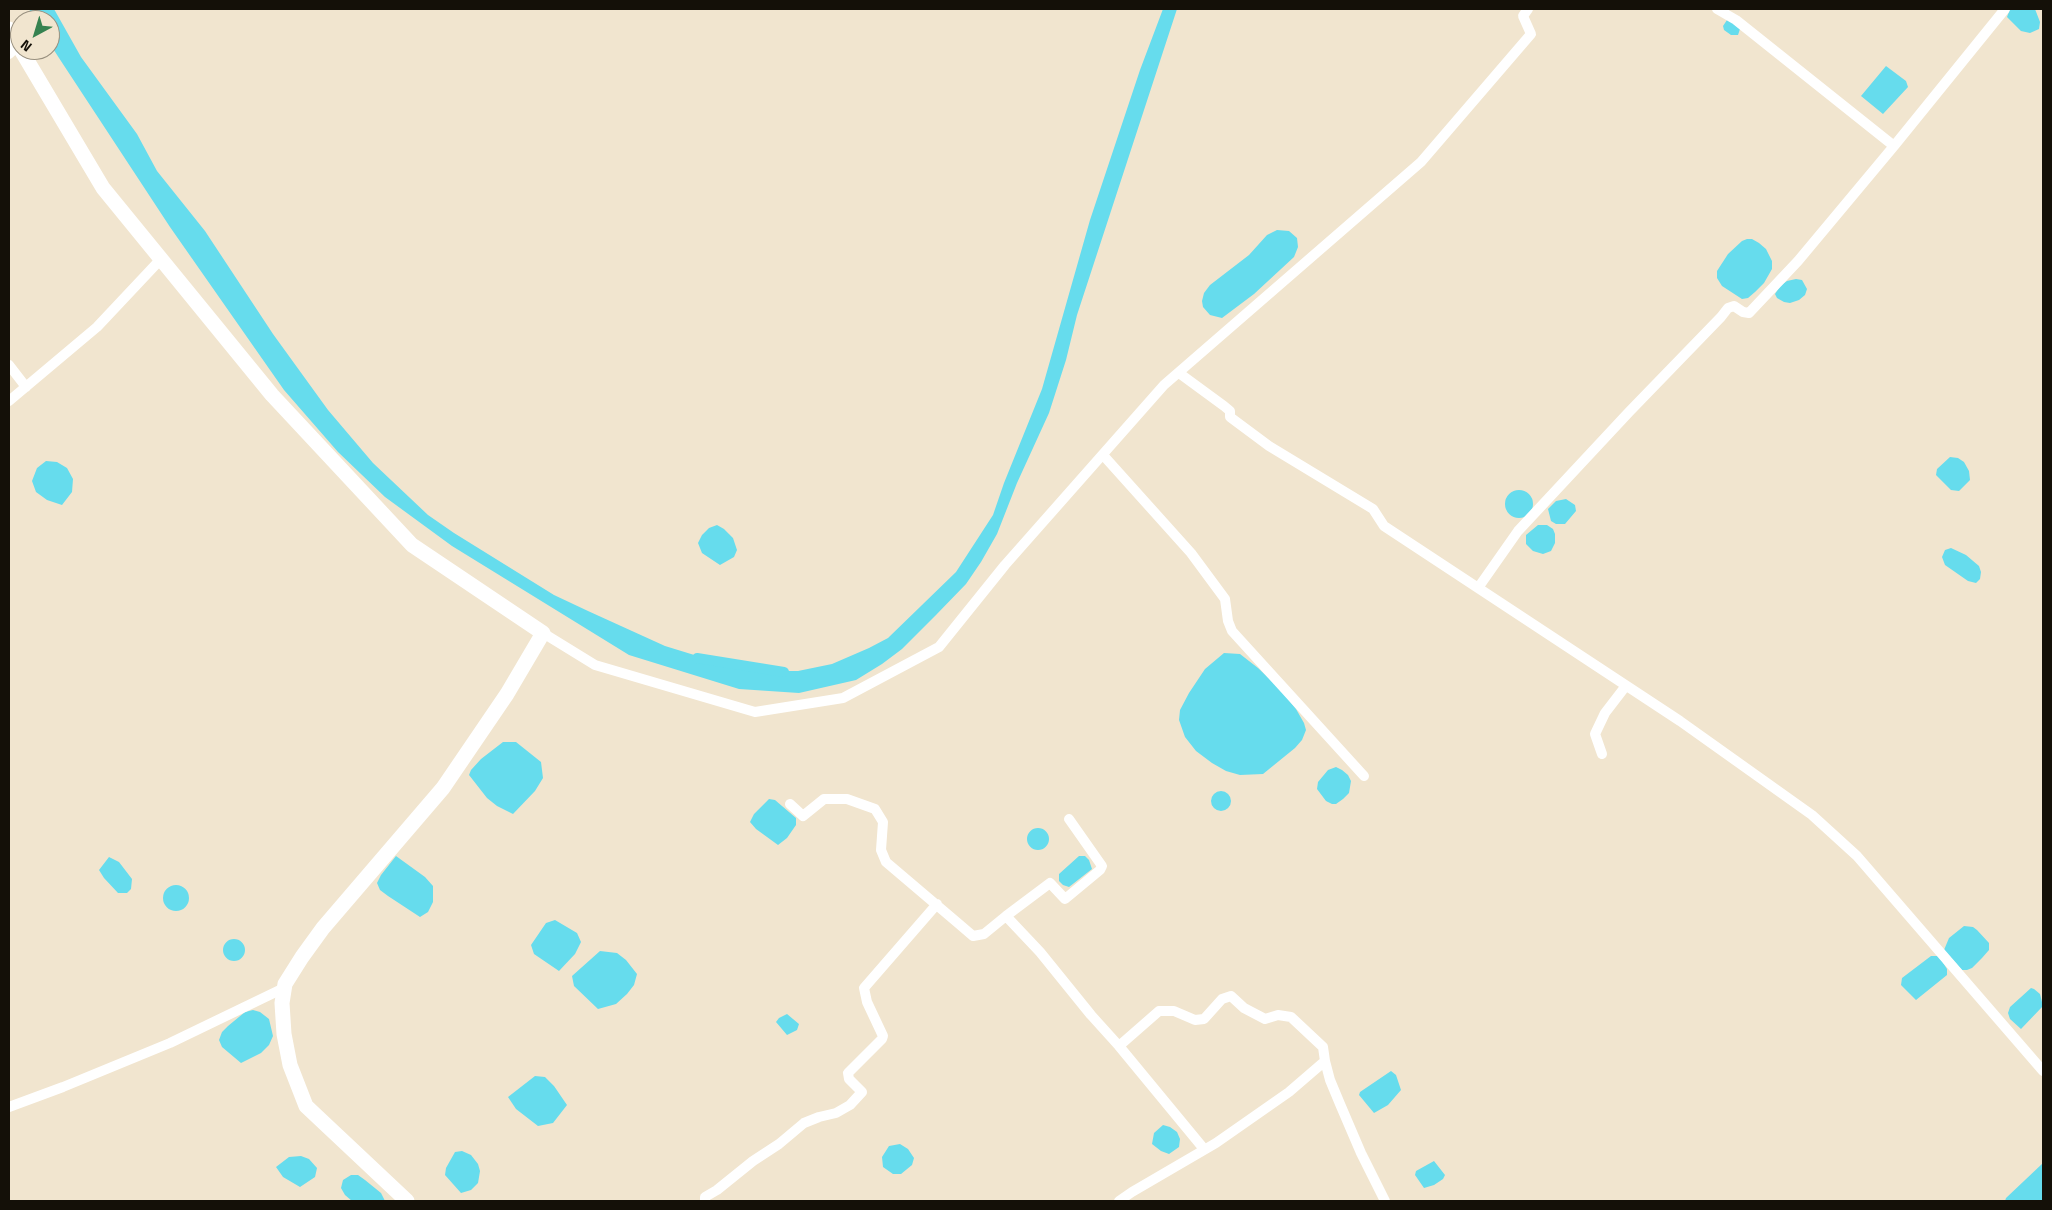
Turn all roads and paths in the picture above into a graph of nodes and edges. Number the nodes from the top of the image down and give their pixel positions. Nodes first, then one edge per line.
1 (1528, 9) edge
2 (1718, 9) edge
3 (2005, 9) edge
4 (24, 60) edge
5 (1894, 146) junction
6 (160, 260) junction
7 (9, 365) edge
8 (1179, 373) junction
9 (26, 387) junction
10 (9, 401) edge
11 (1103, 455) junction
12 (1478, 588) junction
13 (543, 633) junction
14 (1625, 687) junction
15 (1602, 754) dead end
16 (1364, 776) dead end
17 (790, 804) dead end
18 (1069, 819) dead end
19 (937, 904) junction
20 (1006, 916) junction
21 (284, 988) junction
22 (1119, 1046) junction
23 (1325, 1061) junction
24 (2043, 1071) edge
25 (9, 1107) edge
26 (1204, 1149) junction
27 (406, 1201) edge
28 (705, 1201) edge
29 (1119, 1201) edge
30 (1386, 1201) edge

1 - 8 street
2 - 5 street
3 - 5 street
4 - 6 main road
5 - 12 street
6 - 9 street
6 - 13 main road
7 - 9 street
8 - 11 street
8 - 12 street
9 - 10 street
11 - 13 street
11 - 16 street
12 - 14 street
13 - 21 main road
14 - 15 street
14 - 24 street
17 - 19 street
18 - 20 street
19 - 20 street
19 - 28 street
20 - 22 street
21 - 25 street
21 - 27 main road
22 - 23 street
22 - 26 street
23 - 26 street
23 - 30 street
26 - 29 street

